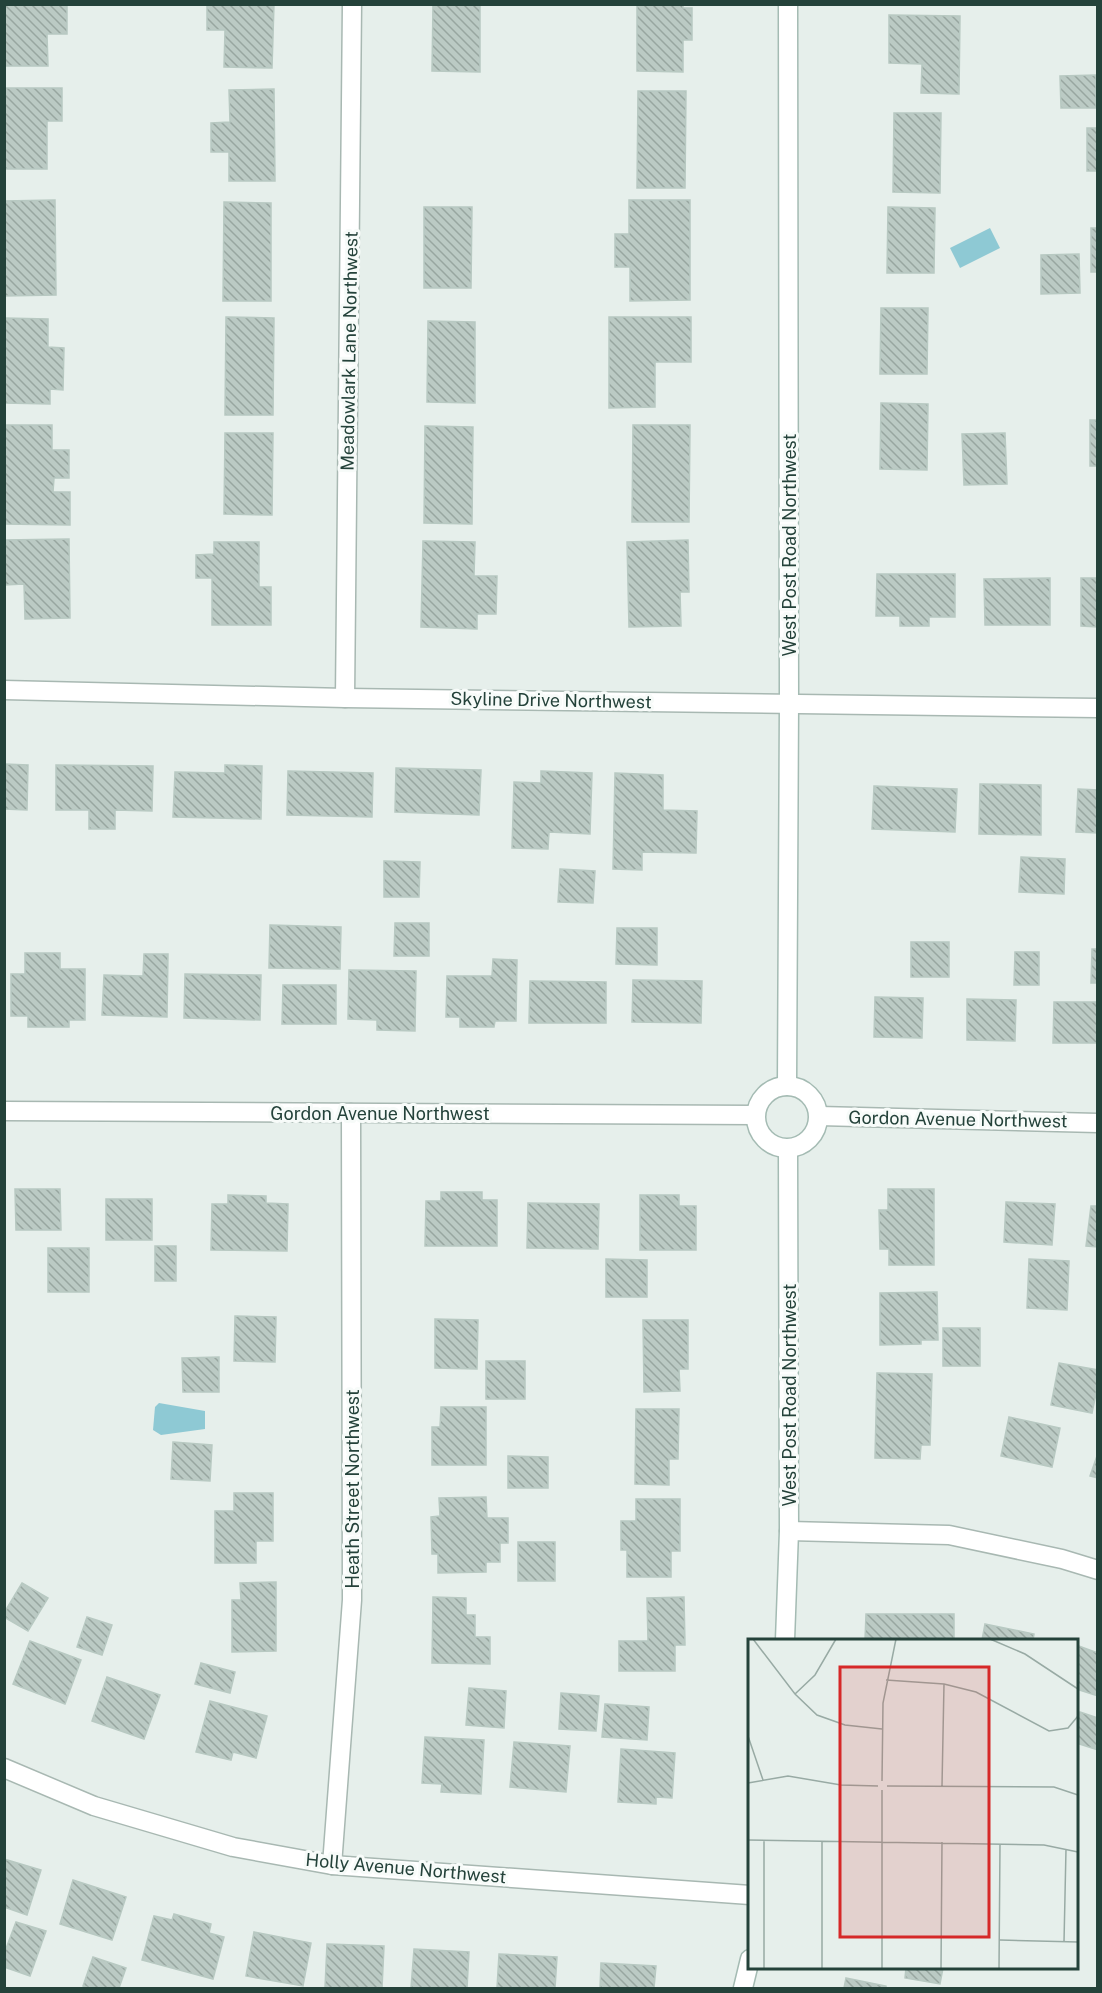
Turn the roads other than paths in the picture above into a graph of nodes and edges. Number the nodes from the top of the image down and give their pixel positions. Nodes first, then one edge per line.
1 (352, 4) edge
2 (788, 4) edge
3 (4, 690) edge
4 (345, 698) junction
5 (789, 703) junction
6 (1098, 708) edge
7 (787, 1086) junction
8 (4, 1111) edge
9 (351, 1113) junction
10 (755, 1115) junction
11 (819, 1116) junction
12 (1098, 1123) edge
13 (788, 1149) junction
14 (789, 1531) junction
15 (1098, 1570) edge
16 (785, 1639) edge
17 (4, 1768) edge
18 (332, 1865) junction
19 (748, 1895) edge
20 (748, 1969) edge
21 (744, 1989) edge

1 - 4 street, Meadowlark Lane Northwest
2 - 5 street, West Post Road Northwest
3 - 4 street, Skyline Drive Northwest
4 - 5 street, Skyline Drive Northwest
5 - 6 street, Skyline Drive Northwest
5 - 7 street, West Post Road Northwest
7 - 10 street
7 - 11 street
8 - 9 street, Gordon Avenue Northwest
9 - 10 street, Gordon Avenue Northwest
9 - 18 street, Heath Street Northwest
10 - 13 street
11 - 12 street, Gordon Avenue Northwest
11 - 13 street
13 - 14 street, West Post Road Northwest
14 - 15 street
14 - 16 street, West Post Road Northwest
17 - 18 street, Holly Avenue Northwest
18 - 19 street, Holly Avenue Northwest
20 - 21 street

